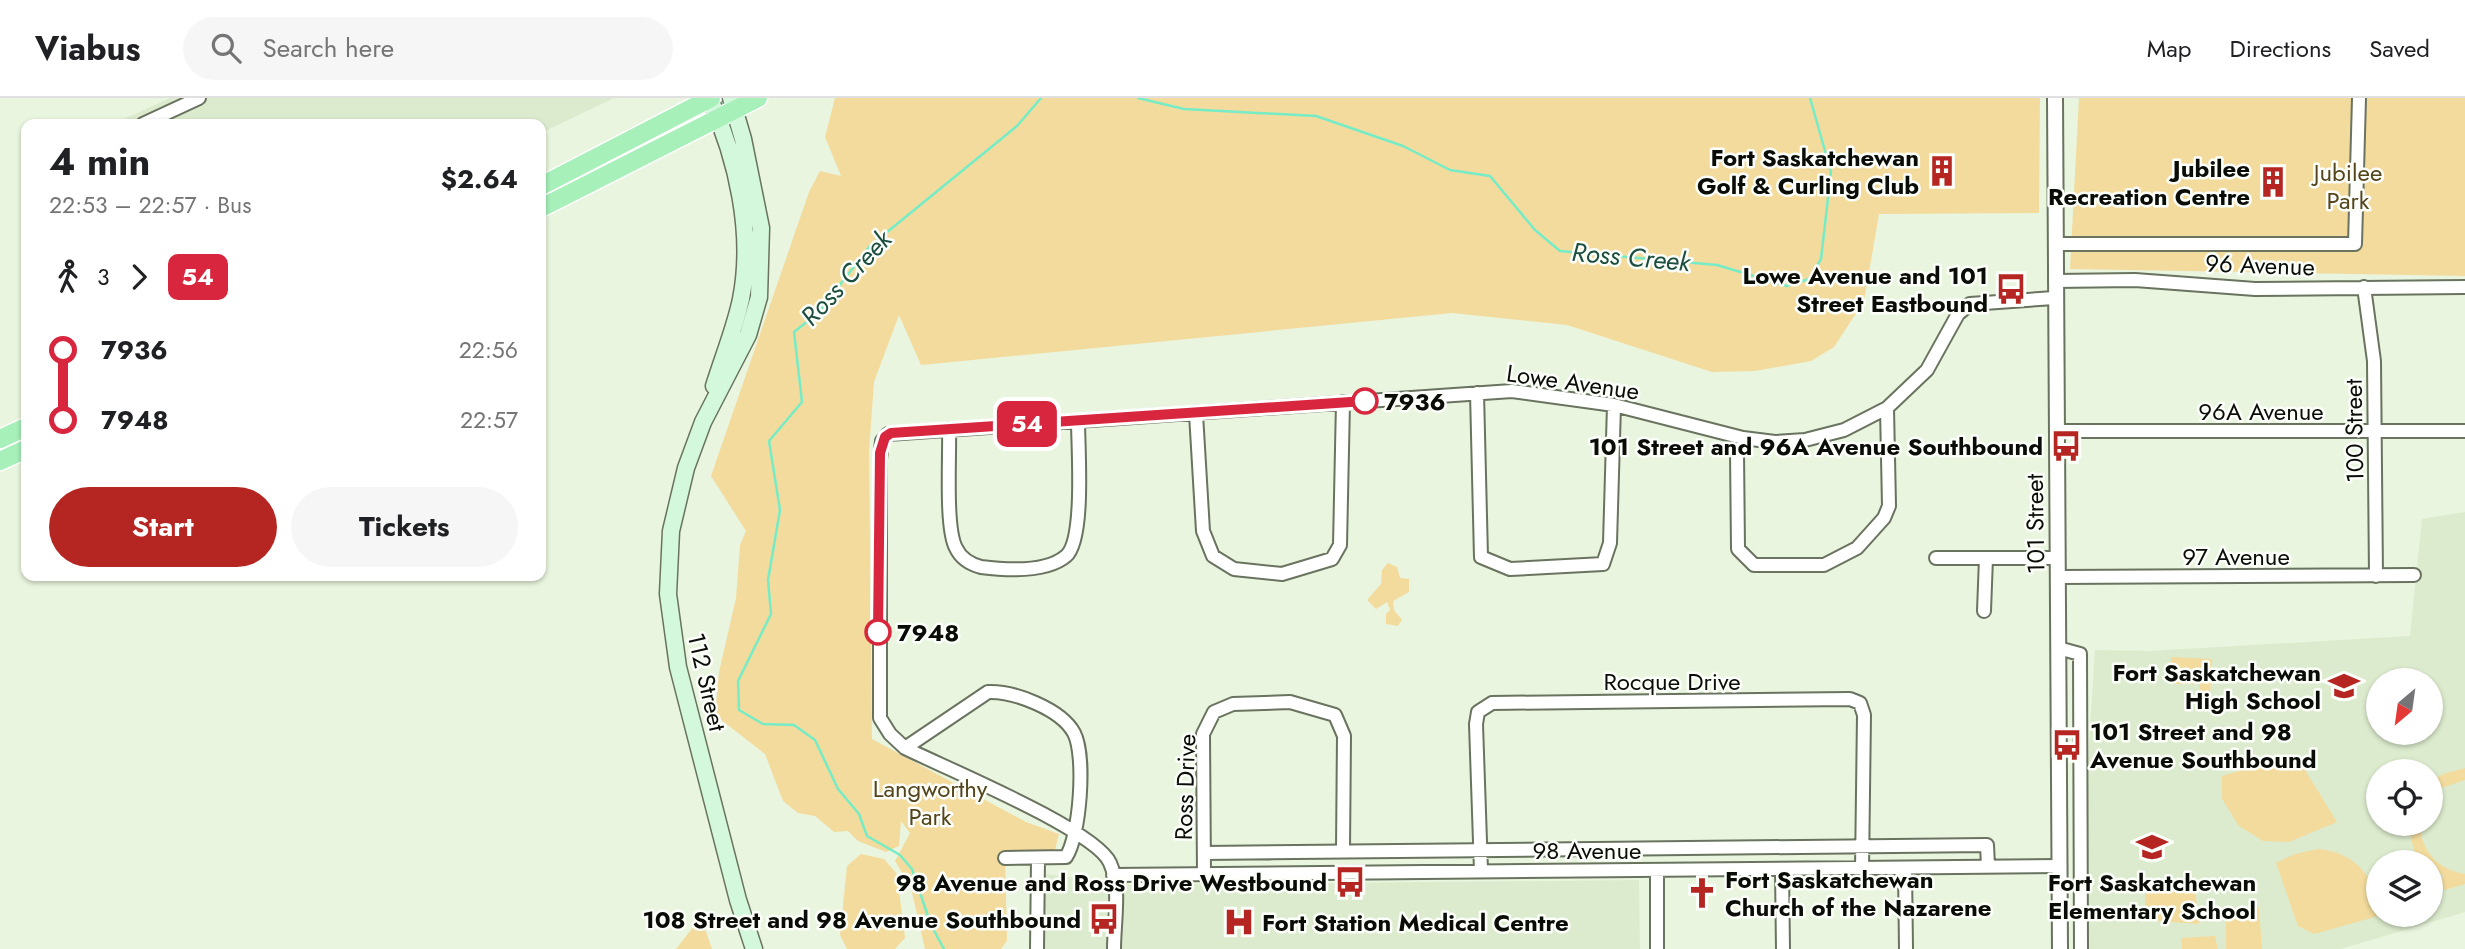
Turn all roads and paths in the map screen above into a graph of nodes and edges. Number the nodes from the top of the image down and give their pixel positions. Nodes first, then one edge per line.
1 (199, 98) edge
2 (710, 98) edge
3 (758, 98) edge
4 (2055, 98) edge
5 (2360, 98) edge
6 (733, 104) edge
7 (718, 117) junction
8 (154, 119) edge
9 (546, 183) edge
10 (546, 205) edge
11 (2055, 244) junction
12 (2055, 281) junction
13 (2364, 287) junction
14 (2465, 287) edge
15 (2054, 298) junction
16 (1477, 393) junction
17 (1343, 402) junction
18 (1614, 405) junction
19 (1887, 408) junction
20 (1196, 414) junction
21 (1078, 421) junction
22 (703, 422) junction
23 (21, 429) edge
24 (949, 429) junction
25 (2056, 431) junction
26 (2465, 431) edge
27 (2375, 433) junction
28 (1742, 438) junction
29 (0, 439) edge
30 (21, 451) edge
31 (0, 461) edge
32 (1936, 558) dead end
33 (1986, 558) junction
34 (2058, 558) junction
35 (2414, 575) dead end
36 (2376, 576) junction
37 (2058, 578) junction
38 (1984, 611) dead end
39 (2058, 648) junction
40 (905, 748) junction
41 (1076, 832) junction
42 (1863, 846) junction
43 (1480, 849) junction
44 (1343, 850) junction
45 (1204, 853) junction
46 (1005, 858) dead end
47 (1038, 859) junction
48 (1988, 866) junction
49 (2060, 866) junction
50 (1905, 868) junction
51 (1862, 869) junction
52 (1782, 870) junction
53 (1481, 871) junction
54 (1657, 871) junction
55 (1204, 874) junction
56 (1113, 875) junction
57 (754, 949) edge
58 (1037, 949) edge
59 (1115, 949) edge
60 (1657, 949) edge
61 (1783, 949) edge
62 (1906, 949) edge
63 (2060, 949) edge
64 (2081, 949) edge

1 - 8 street
2 - 7 main road, 112 Street
2 - 9 main road
3 - 6 main road
4 - 11 street, 101 Street
5 - 11 street
6 - 7 main road
6 - 22 main road, 112 Street
7 - 10 main road
7 - 22 main road, 112 Street
11 - 12 street, 101 Street
12 - 13 street, 96 Avenue
12 - 15 street, 101 Street
13 - 14 street, 96 Avenue
13 - 27 street, 100 Street
15 - 19 street, Lowe Avenue
15 - 25 street, 101 Street
16 - 17 street, Lowe Avenue
16 - 18 street, Lowe Avenue
16 - 18 street
17 - 20 street, Lowe Avenue
17 - 20 street
18 - 28 street, Lowe Avenue
19 - 28 street, Lowe Avenue
19 - 28 street
20 - 21 street, Lowe Avenue
21 - 24 street, Lowe Avenue
21 - 24 street
22 - 57 main road, 112 Street
23 - 29 main road
24 - 40 street, Lowe Avenue
25 - 27 street, 96A Avenue
25 - 34 street, 101 Street
26 - 27 street, 96A Avenue
27 - 36 street, 100 Street
30 - 31 main road
32 - 33 street
33 - 34 street
33 - 38 street
34 - 37 street, 101 Street
35 - 36 street, 97 Avenue
36 - 37 street, 97 Avenue
37 - 39 street, 101 Street
39 - 49 street, 101 Street
39 - 64 street
40 - 41 street, Lowe Avenue
40 - 41 street
41 - 47 street
41 - 56 street, Lowe Avenue
42 - 43 street
42 - 43 street, Rocque Drive
42 - 48 street
42 - 51 street, Rocque Drive
43 - 44 street
43 - 53 street, Rocque Drive
44 - 45 street
44 - 45 street, Ross Drive
45 - 55 street, Ross Drive
46 - 47 street
47 - 58 street
48 - 49 street, 98 Avenue
48 - 50 street, 98 Avenue
49 - 63 street, 101 Street
50 - 51 street, 98 Avenue
50 - 62 street
51 - 52 street, 98 Avenue
52 - 54 street, 98 Avenue
52 - 61 street
53 - 54 street, 98 Avenue
53 - 55 street, 98 Avenue
54 - 60 street
55 - 56 street, 98 Avenue
56 - 59 street

